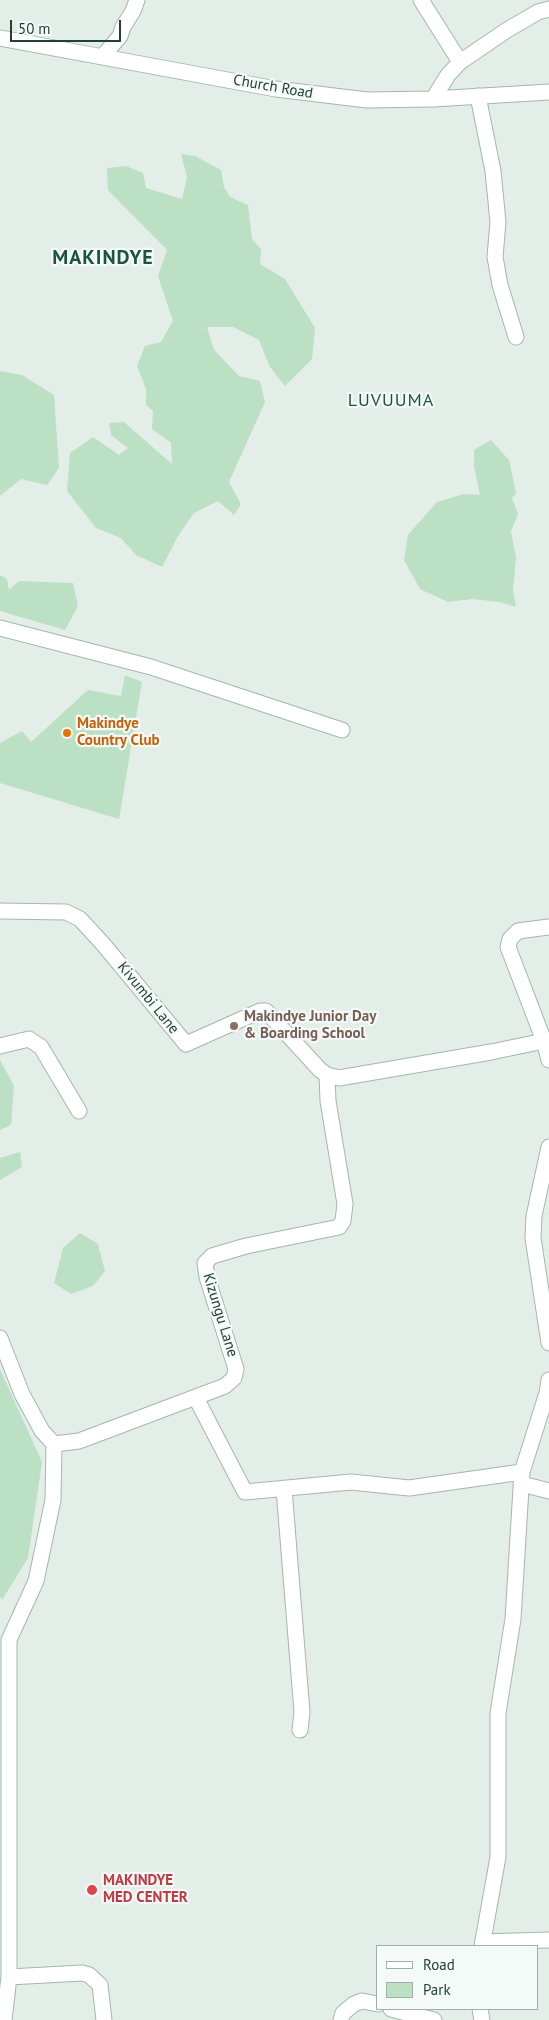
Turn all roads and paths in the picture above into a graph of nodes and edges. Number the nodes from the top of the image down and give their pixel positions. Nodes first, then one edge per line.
1 (137, 0) edge
2 (421, 0) edge
3 (549, 9) edge
4 (0, 38) edge
5 (103, 56) junction
6 (460, 62) junction
7 (549, 92) edge
8 (478, 96) junction
9 (433, 99) junction
10 (516, 337) dead end
11 (0, 628) edge
12 (342, 730) dead end
13 (0, 911) edge
14 (549, 927) edge
15 (544, 1041) junction
16 (0, 1046) edge
17 (549, 1060) edge
18 (327, 1075) junction
19 (79, 1111) dead end
20 (549, 1147) edge
21 (0, 1338) edge
22 (549, 1343) edge
23 (549, 1380) edge
24 (196, 1398) junction
25 (54, 1444) junction
26 (522, 1478) junction
27 (284, 1489) junction
28 (549, 1491) edge
29 (300, 1730) dead end
30 (549, 1940) edge
31 (483, 1944) edge
32 (9, 1977) junction
33 (376, 2004) edge
34 (395, 2010) edge
35 (4, 2020) edge
36 (104, 2020) edge
37 (342, 2020) edge
38 (434, 2020) edge

1 - 5 street
2 - 6 street
3 - 6 street
4 - 5 street, Church Road
5 - 9 street, Church Road
6 - 9 street
7 - 8 street, Church Road
8 - 9 street, Church Road
8 - 10 street
11 - 12 street
13 - 18 street, Kivumbi Lane
14 - 15 street
15 - 17 street
15 - 18 street
16 - 19 street
18 - 24 street, Kizungu Lane
20 - 22 street
21 - 25 street
23 - 26 street
24 - 25 street, Kizungu Lane
24 - 27 street
25 - 32 street
26 - 27 street
26 - 28 street
26 - 31 street
27 - 29 street
30 - 31 street
32 - 35 street
32 - 36 street
33 - 37 street
34 - 38 street

